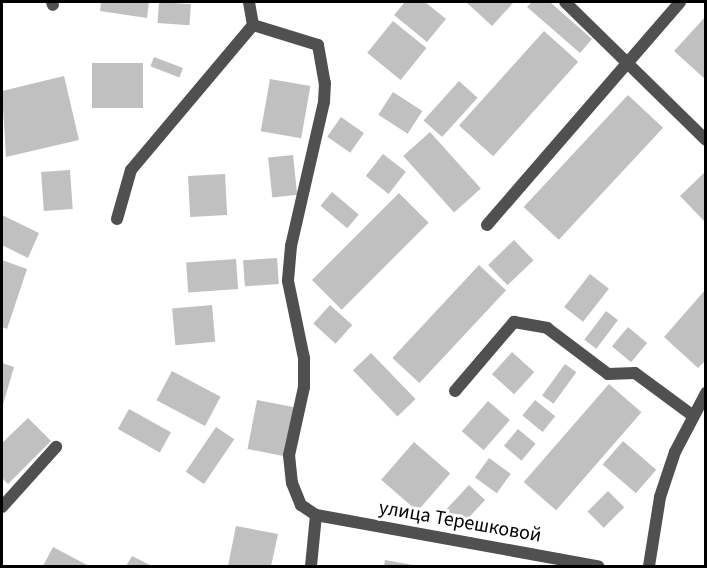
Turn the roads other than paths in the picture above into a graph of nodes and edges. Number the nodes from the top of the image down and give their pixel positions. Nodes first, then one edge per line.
1 (249, 2) edge
2 (565, 2) edge
3 (680, 2) edge
4 (253, 25) junction
5 (627, 59) junction
6 (705, 140) edge
7 (117, 219) dead end
8 (487, 225) dead end
9 (455, 391) dead end
10 (705, 393) edge
11 (692, 415) junction
12 (56, 447) dead end
13 (2, 507) edge
14 (316, 515) junction
15 (311, 567) edge
16 (598, 567) edge
17 (649, 567) edge

1 - 4 street
2 - 5 street
3 - 5 street
4 - 7 street
4 - 14 street
5 - 6 street
5 - 8 street
9 - 11 street
10 - 11 street
11 - 17 street
12 - 13 street
14 - 15 street
14 - 16 street, улица Терешковой

